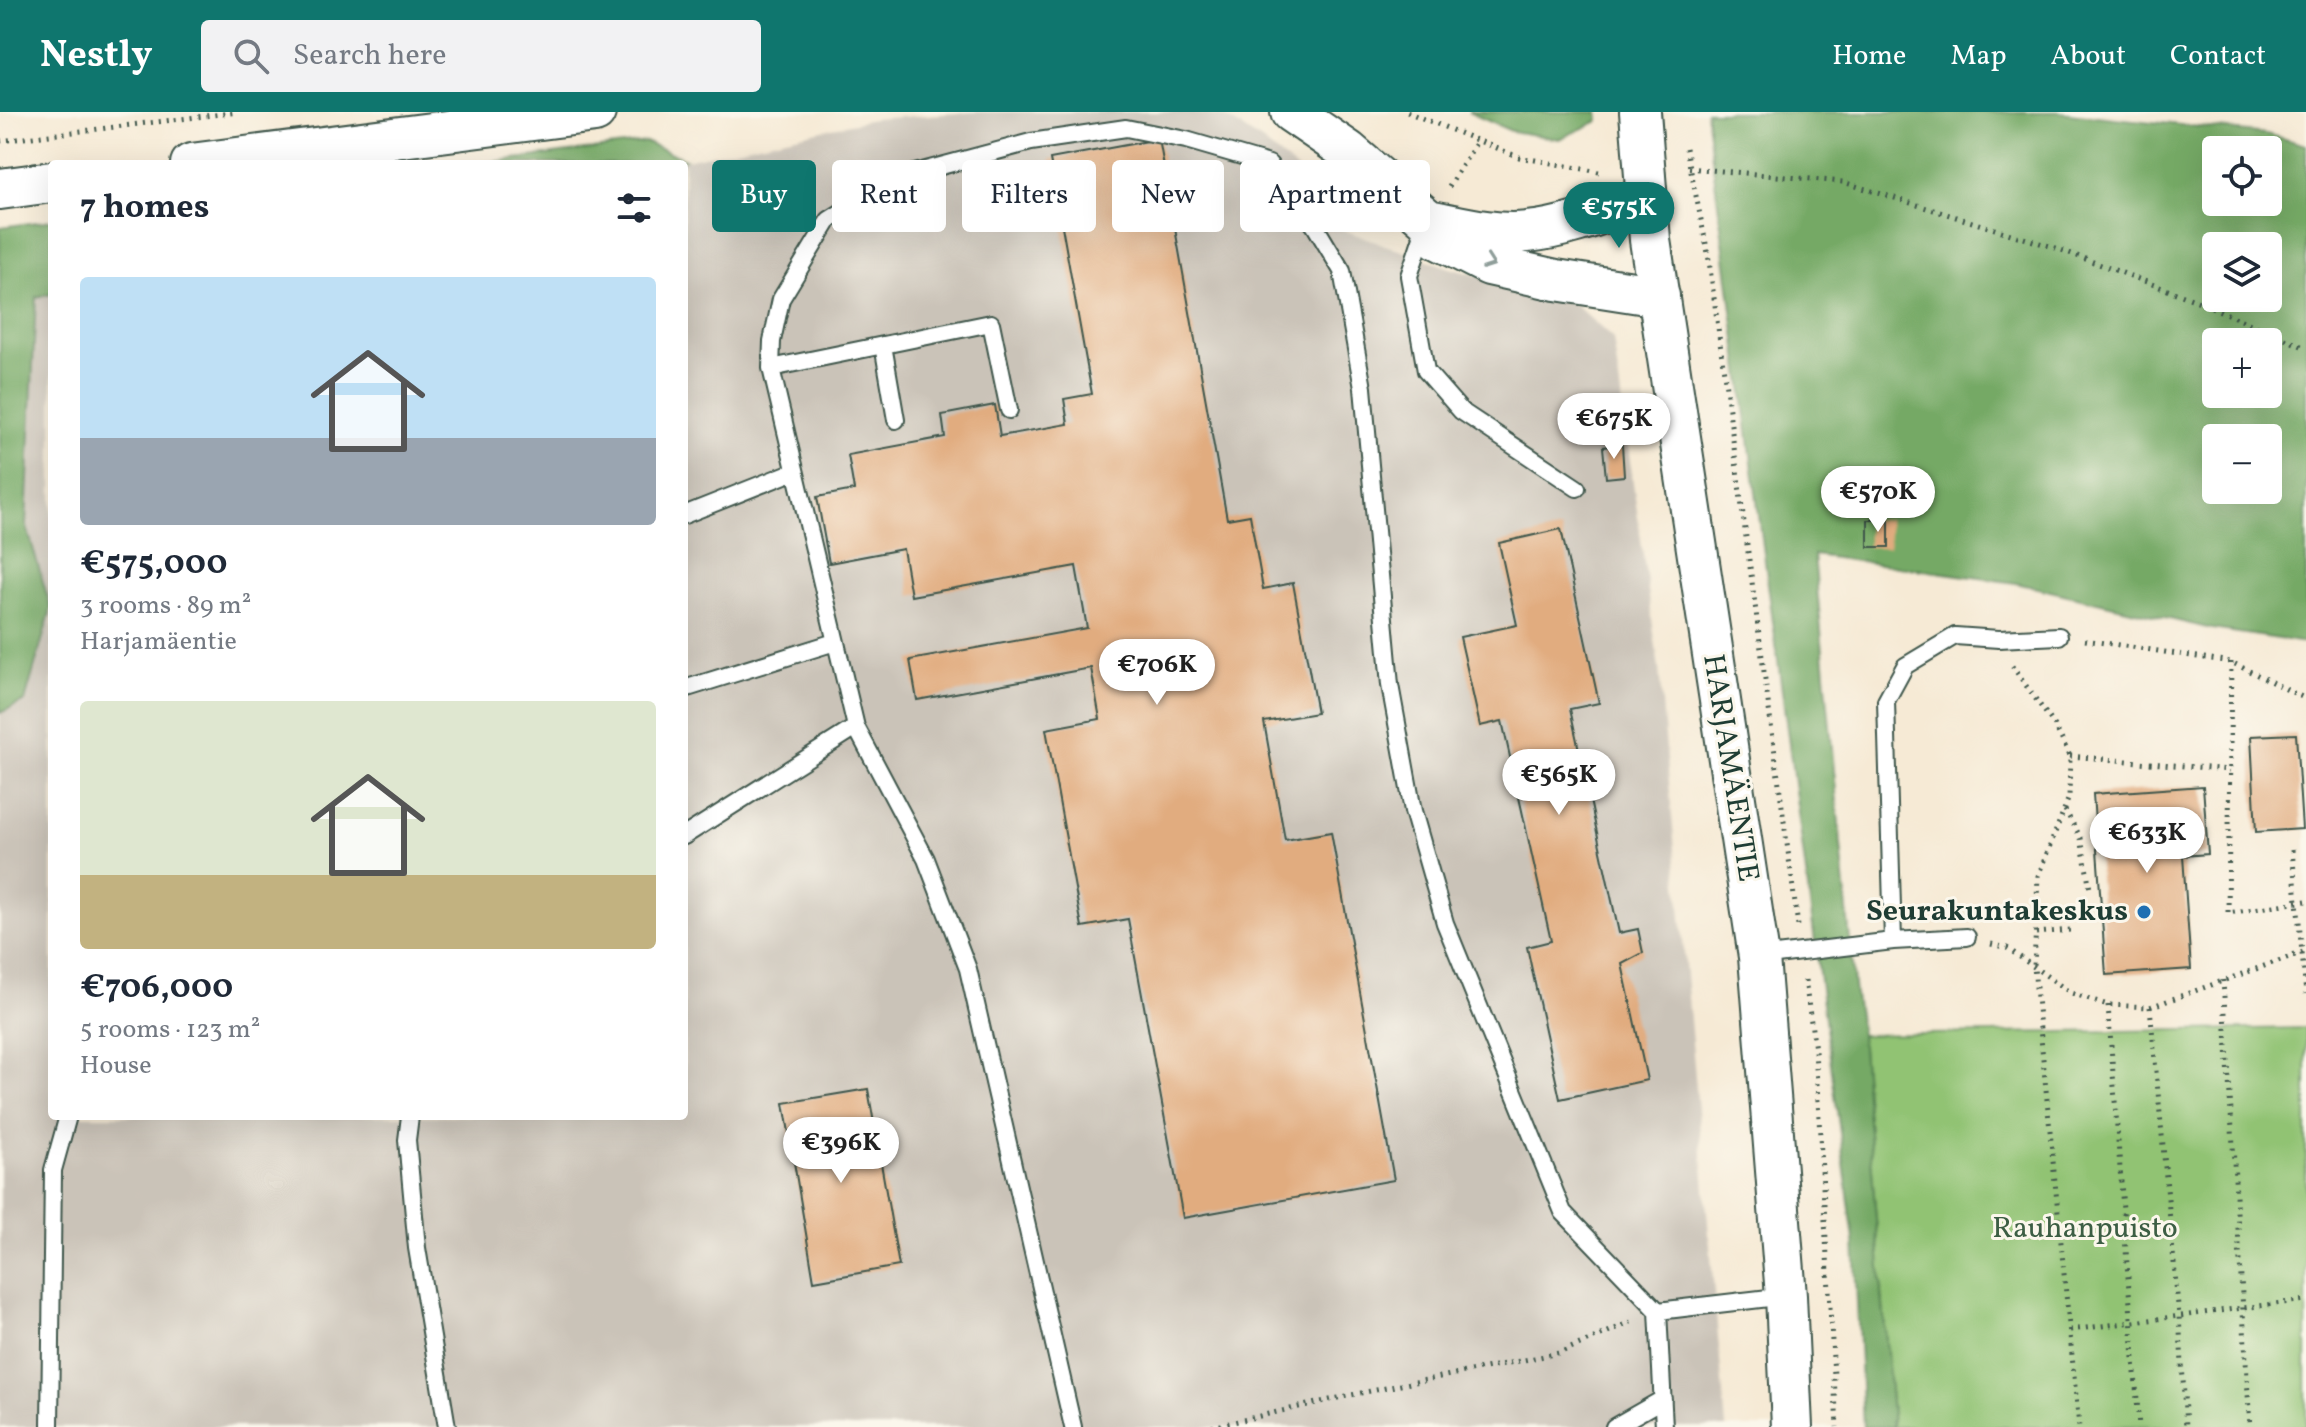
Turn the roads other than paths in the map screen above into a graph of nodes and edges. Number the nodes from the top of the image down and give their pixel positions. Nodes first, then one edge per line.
1 (595, 112) edge
2 (1291, 112) edge
3 (1640, 112) edge
4 (222, 160) edge
5 (1358, 160) edge
6 (1646, 182) junction
7 (48, 183) edge
8 (0, 189) edge
9 (1430, 220) edge
10 (1430, 224) edge
11 (1424, 232) edge
12 (1659, 296) junction
13 (883, 345) junction
14 (771, 368) junction
15 (1009, 410) dead end
16 (896, 420) dead end
17 (795, 471) junction
18 (1577, 488) dead end
19 (688, 513) edge
20 (2059, 636) road end
21 (835, 642) junction
22 (688, 688) edge
23 (856, 727) junction
24 (688, 833) edge
25 (1967, 937) road end
26 (1893, 941) junction
27 (1759, 957) junction
28 (67, 1120) edge
29 (410, 1120) edge
30 (1786, 1296) junction
31 (1658, 1311) junction
32 (1663, 1399) junction
33 (50, 1427) edge
34 (447, 1427) edge
35 (1073, 1427) edge
36 (1614, 1427) edge
37 (1664, 1427) edge
38 (1792, 1427) edge

1 - 4 street
2 - 5 street
3 - 6 street, HARJAMÄENTIE
6 - 9 street
6 - 12 street, HARJAMÄENTIE
7 - 8 street
10 -> 12 street
11 - 18 lane
12 - 27 street, HARJAMÄENTIE
13 - 14 lane
13 - 15 lane
13 - 16 lane
14 - 17 lane
14 - 31 lane
17 - 19 lane
17 - 21 lane
20 - 26 lane
21 - 22 lane
21 - 23 lane
23 - 24 lane
23 - 35 lane
25 - 26 lane
26 - 27 lane
27 - 30 street, HARJAMÄENTIE
28 - 33 lane
29 - 34 lane
30 - 31 lane
30 - 38 street, HARJAMÄENTIE
31 - 32 lane
32 - 36 lane
32 - 37 lane

